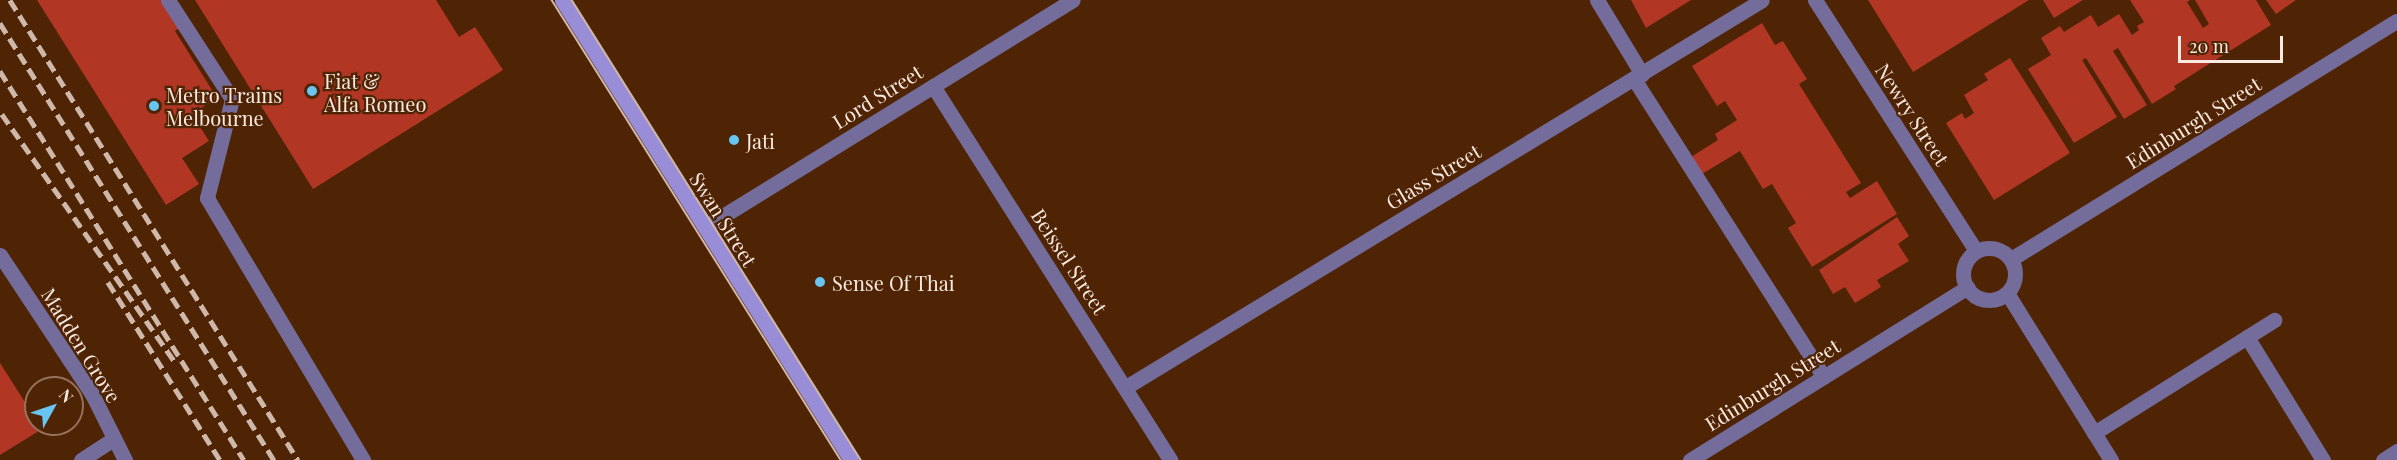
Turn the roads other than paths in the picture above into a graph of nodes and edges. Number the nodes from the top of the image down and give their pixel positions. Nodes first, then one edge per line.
1 (168, 0) edge
2 (562, 0) edge
3 (1072, 0) edge
4 (1597, 0) edge
5 (1762, 0) edge
6 (1815, 0) edge
7 (2397, 21) edge
8 (1638, 77) junction
9 (933, 86) junction
10 (705, 227) junction
11 (1976, 251) junction
12 (0, 255) edge
13 (2011, 259) junction
14 (1968, 287) junction
15 (2007, 293) junction
16 (2274, 320) dead end
17 (2247, 337) junction
18 (1824, 377) junction
19 (1126, 387) junction
20 (2094, 433) junction
21 (112, 440) junction
22 (2397, 451) edge
23 (81, 460) edge
24 (125, 460) edge
25 (363, 460) edge
26 (851, 460) edge
27 (1170, 460) edge
28 (1690, 460) edge
29 (2110, 460) edge
30 (2323, 460) edge
31 (2383, 460) edge

1 - 25 street
2 - 10 main road, Swan Street
3 - 9 street, Lord Street
4 - 8 street
5 - 8 street, Glass Street
6 - 11 street, Newry Street
7 - 13 street, Edinburgh Street
8 - 18 street
8 - 19 street, Glass Street
9 - 10 street, Lord Street
9 - 19 street, Beissel Street
10 - 26 main road, Swan Street
11 - 13 street
11 - 14 street
12 - 21 street, Madden Grove
13 - 15 street
14 - 15 street
14 - 18 street, Edinburgh Street
15 - 20 street
16 - 17 street
17 - 20 street
17 - 30 street
18 - 28 street, Edinburgh Street
19 - 27 street, Beissel Street
20 - 29 street
21 - 23 street
21 - 24 street, Madden Grove
22 - 31 street

